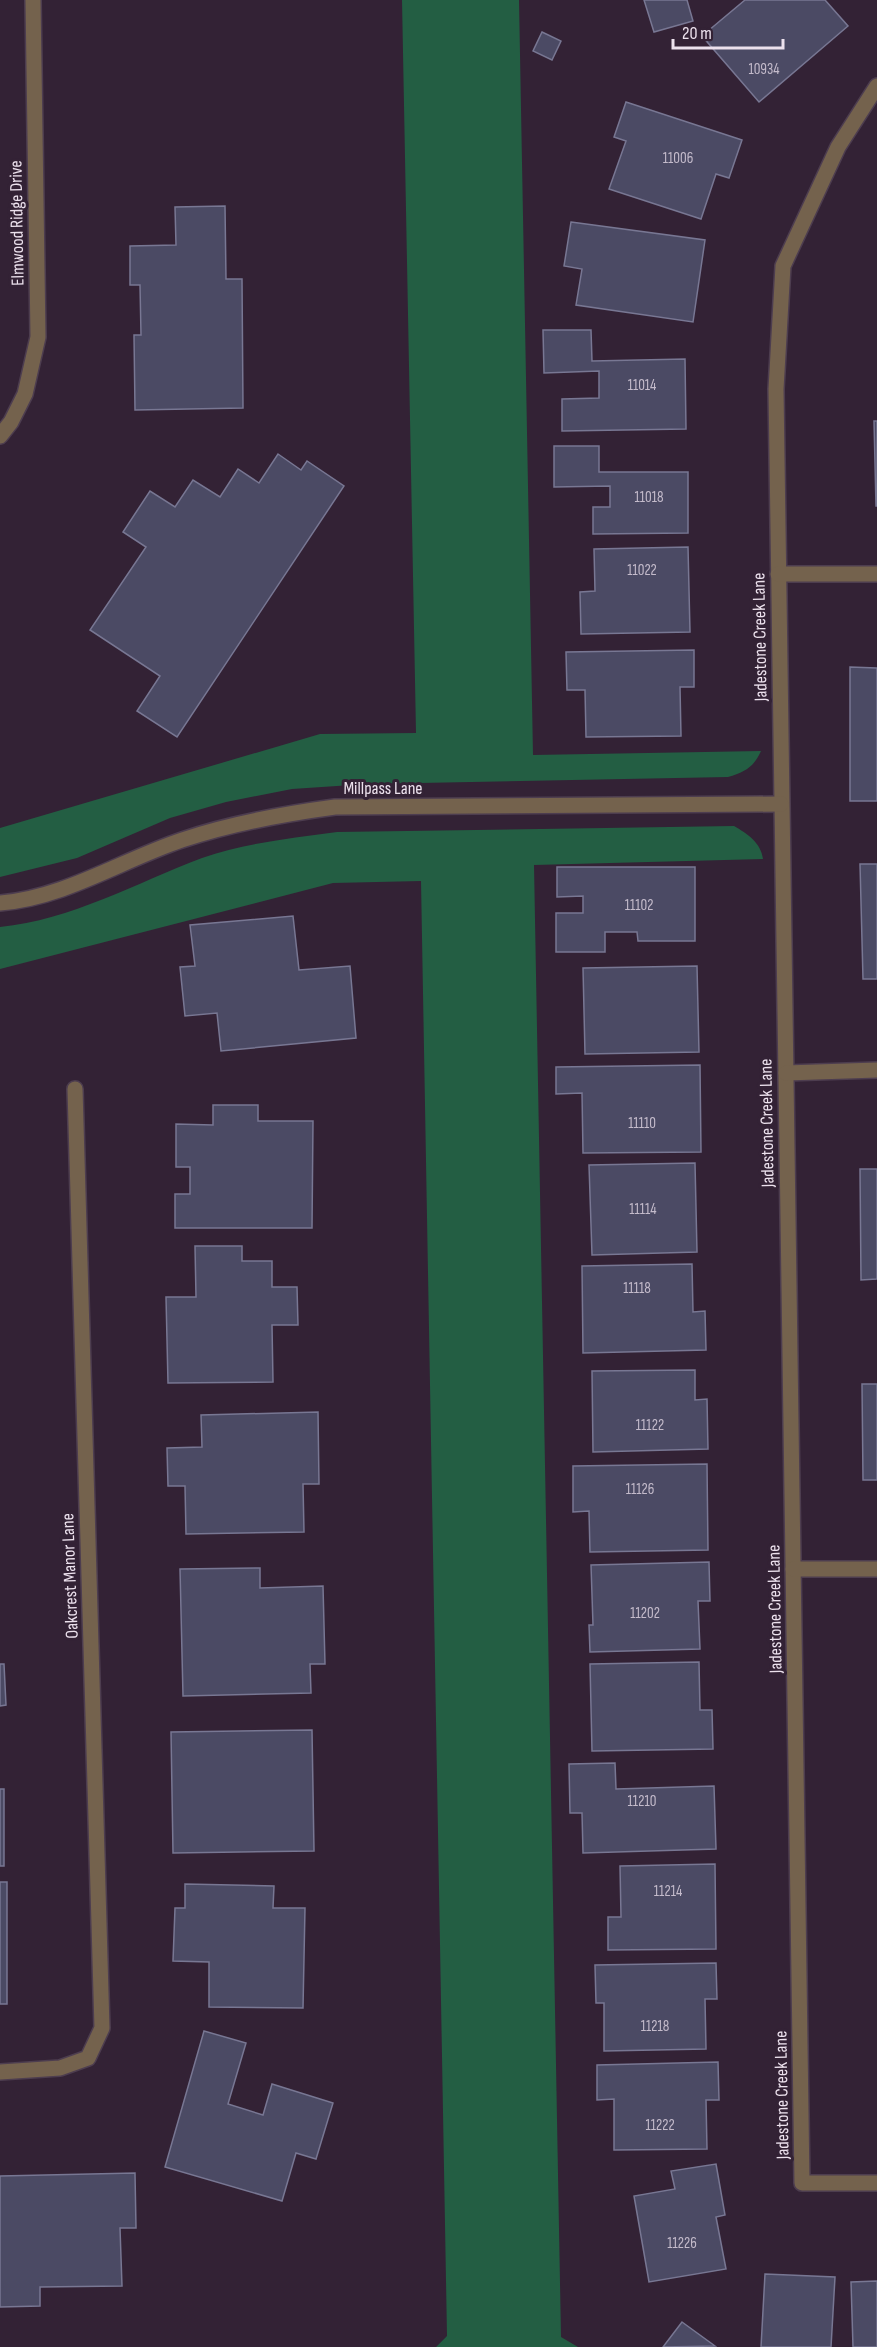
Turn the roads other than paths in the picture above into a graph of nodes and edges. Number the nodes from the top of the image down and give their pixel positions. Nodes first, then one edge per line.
1 (33, 0) edge
2 (877, 86) edge
3 (0, 436) edge
4 (778, 574) junction
5 (877, 574) edge
6 (781, 804) junction
7 (0, 903) edge
8 (877, 1070) edge
9 (786, 1072) junction
10 (75, 1089) dead end
11 (794, 1569) junction
12 (877, 1569) edge
13 (0, 2072) edge
14 (877, 2182) edge

1 - 3 street, Elmwood Ridge Drive
2 - 4 street, Jadestone Creek Lane
4 - 5 street
4 - 6 street, Jadestone Creek Lane
6 - 7 street, Millpass Lane
6 - 9 street, Jadestone Creek Lane
8 - 9 street
9 - 11 street, Jadestone Creek Lane
10 - 13 street, Oakcrest Manor Lane
11 - 12 street
11 - 14 street, Jadestone Creek Lane

